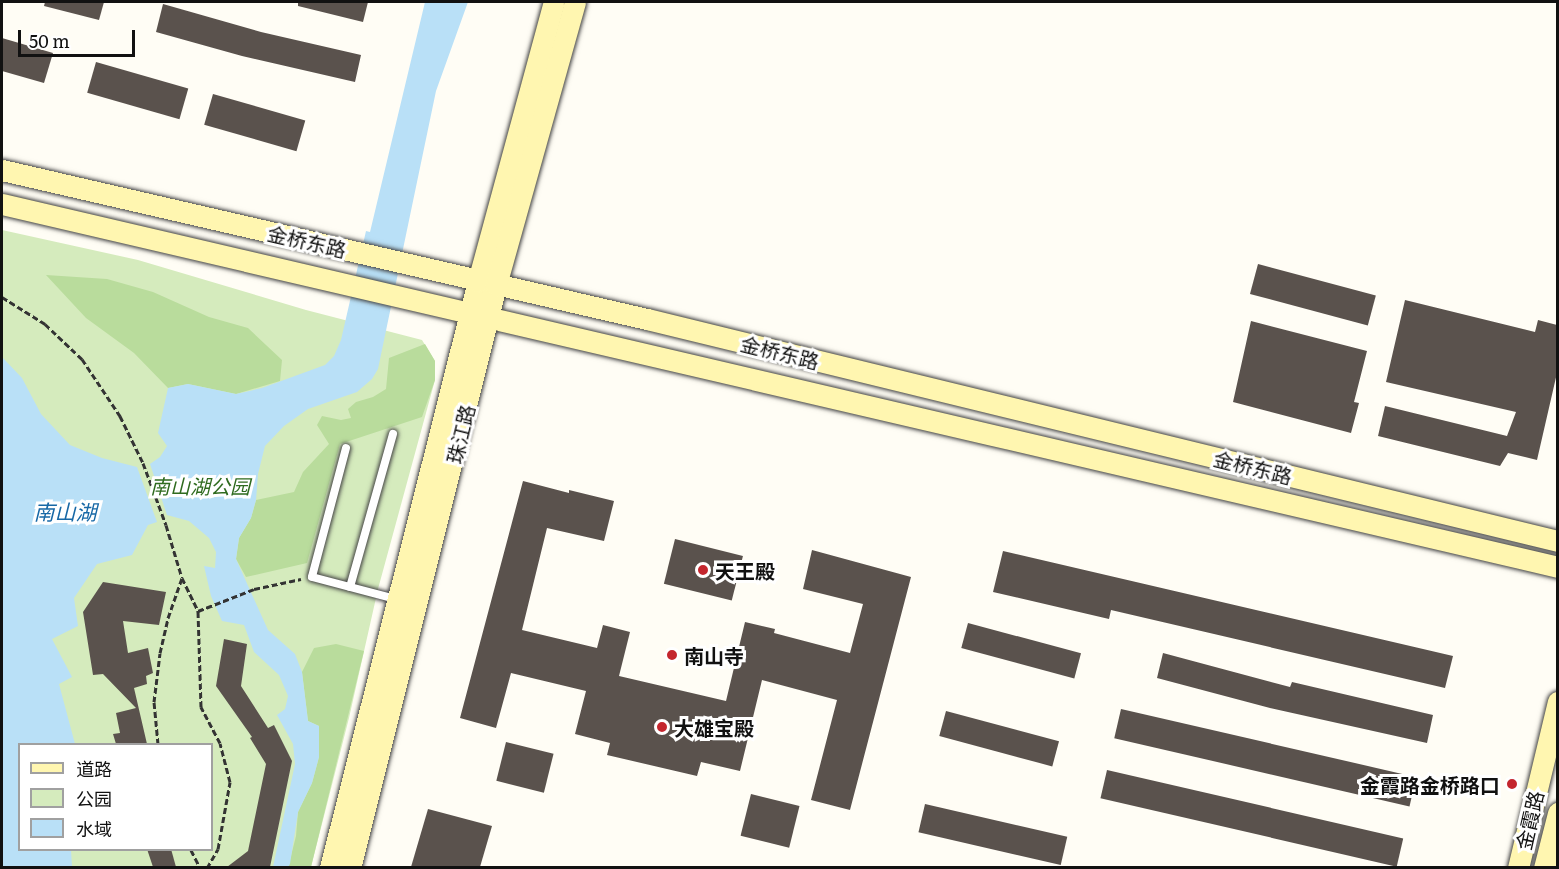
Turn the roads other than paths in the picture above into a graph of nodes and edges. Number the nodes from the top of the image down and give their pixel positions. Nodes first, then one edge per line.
1 (554, 2) edge
2 (575, 2) edge
3 (2, 170) edge
4 (2, 204) edge
5 (487, 283) junction
6 (480, 316) junction
7 (393, 435) dead end
8 (346, 448) dead end
9 (1557, 541) edge
10 (1557, 567) edge
11 (350, 587) junction
12 (417, 604) junction
13 (1557, 702) edge
14 (1557, 813) edge
15 (330, 867) edge
16 (350, 867) edge
17 (1518, 867) edge
18 (1545, 867) edge

1 - 5 street, 珠江路
2 - 5 street, 珠江路
3 - 5 street, 金桥东路
4 - 6 street, 金桥东路
5 - 6 street, 珠江路
5 - 9 street, 金桥东路
6 - 10 street, 金桥东路
6 - 12 street, 珠江路
6 - 15 street, 珠江路
7 - 11 lane
8 - 11 lane
11 - 12 lane
12 - 16 street, 珠江路
13 - 17 street, 金霞路
14 - 18 street, 金霞路

